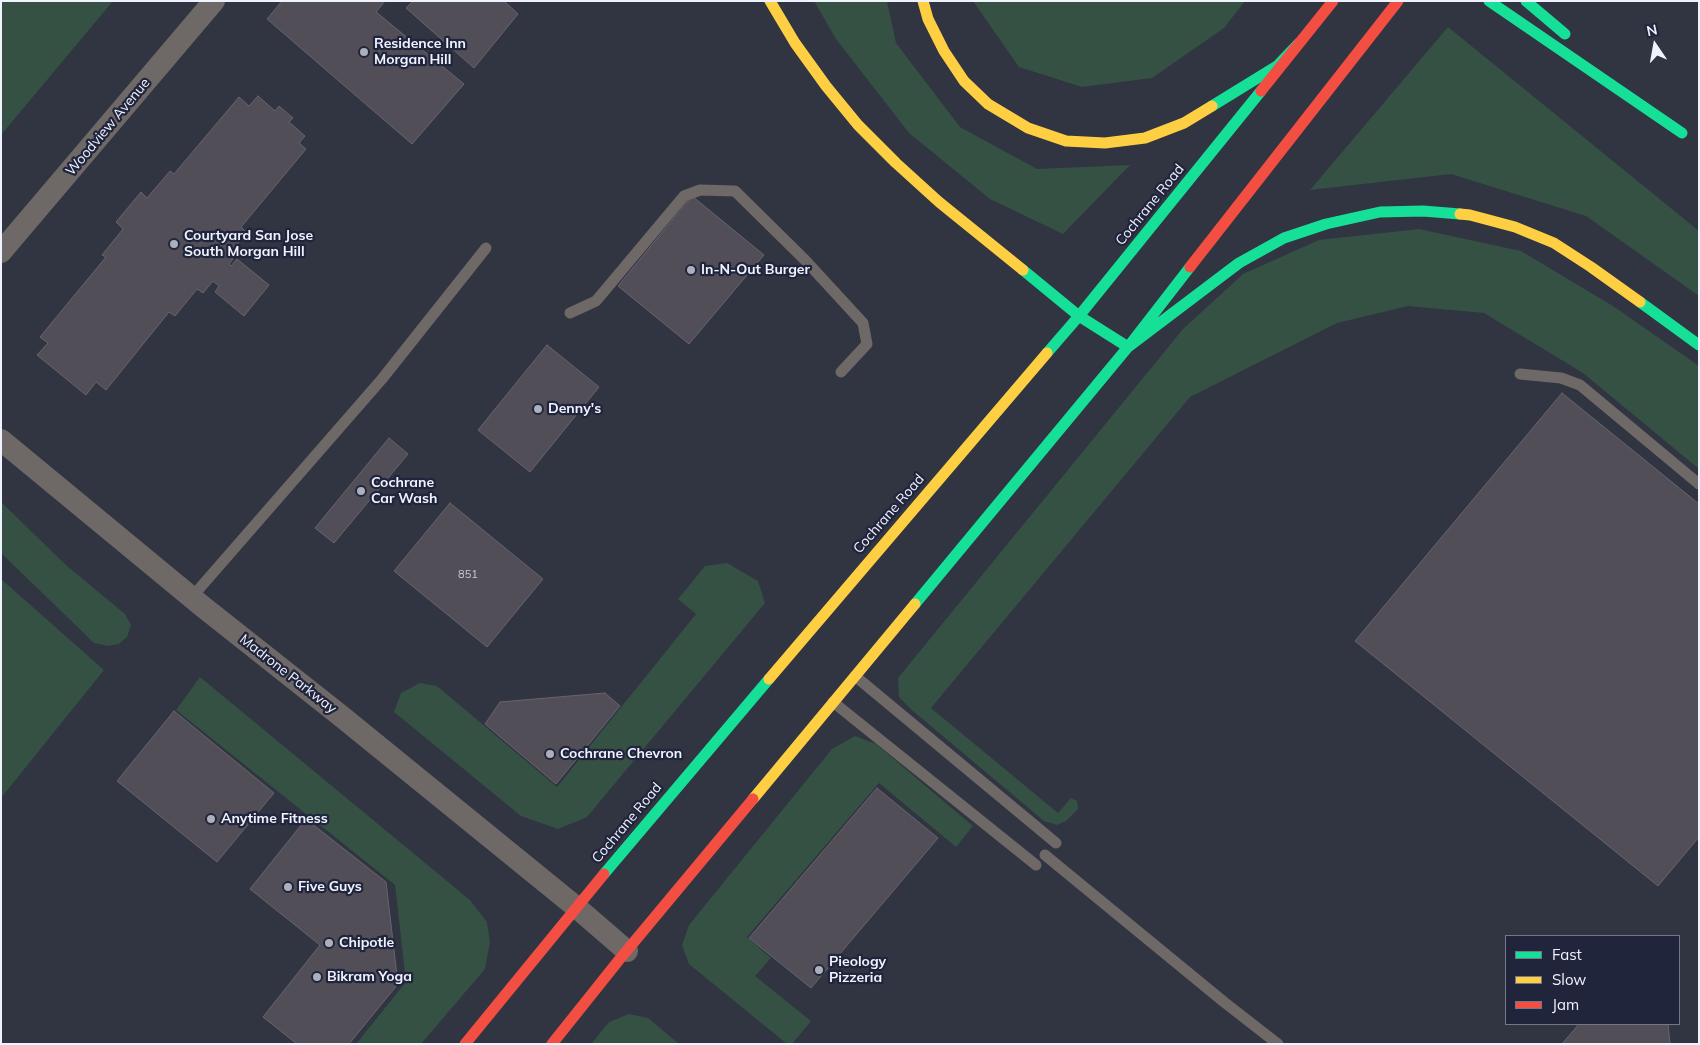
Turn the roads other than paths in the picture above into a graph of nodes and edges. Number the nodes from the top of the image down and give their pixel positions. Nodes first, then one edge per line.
1 (214, 1) edge
2 (770, 1) edge
3 (923, 1) edge
4 (1333, 1) edge
5 (1489, 1) edge
6 (1526, 1) edge
7 (1394, 6) edge
8 (1571, 39) dead end
9 (1299, 43) junction
10 (1593, 58) dead end
11 (1682, 133) junction
12 (1693, 142) dead end
13 (486, 248) dead end
14 (1, 252) edge
15 (570, 313) dead end
16 (1079, 316) junction
17 (1699, 345) edge
18 (1128, 347) junction
19 (841, 372) dead end
20 (1520, 374) dead end
21 (1, 440) edge
22 (1699, 484) edge
23 (192, 597) junction
24 (855, 676) junction
25 (833, 702) junction
26 (1056, 843) dead end
27 (1045, 855) dead end
28 (1036, 865) dead end
29 (576, 907) junction
30 (627, 951) junction
31 (465, 1044) edge
32 (552, 1044) edge
33 (1278, 1044) edge

1 - 14 street, Woodview Avenue
2 - 16 main road
3 - 9 main road
4 - 9 main road, Cochrane Road
5 - 11 main road
6 - 8 main road
7 - 18 main road
9 - 16 main road, Cochrane Road
10 - 11 main road
11 - 12 main road
13 - 23 lane
15 - 19 lane
16 - 18 main road
16 - 29 main road, Cochrane Road
17 - 18 main road
18 - 24 main road
20 - 22 lane
21 - 23 street, Madrone Parkway
23 - 29 street, Madrone Parkway
24 - 25 main road
24 - 26 lane
25 - 28 lane
25 - 30 main road
27 - 33 lane
29 - 30 street, Madrone Parkway
29 - 31 main road, Cochrane Road
30 - 32 main road

